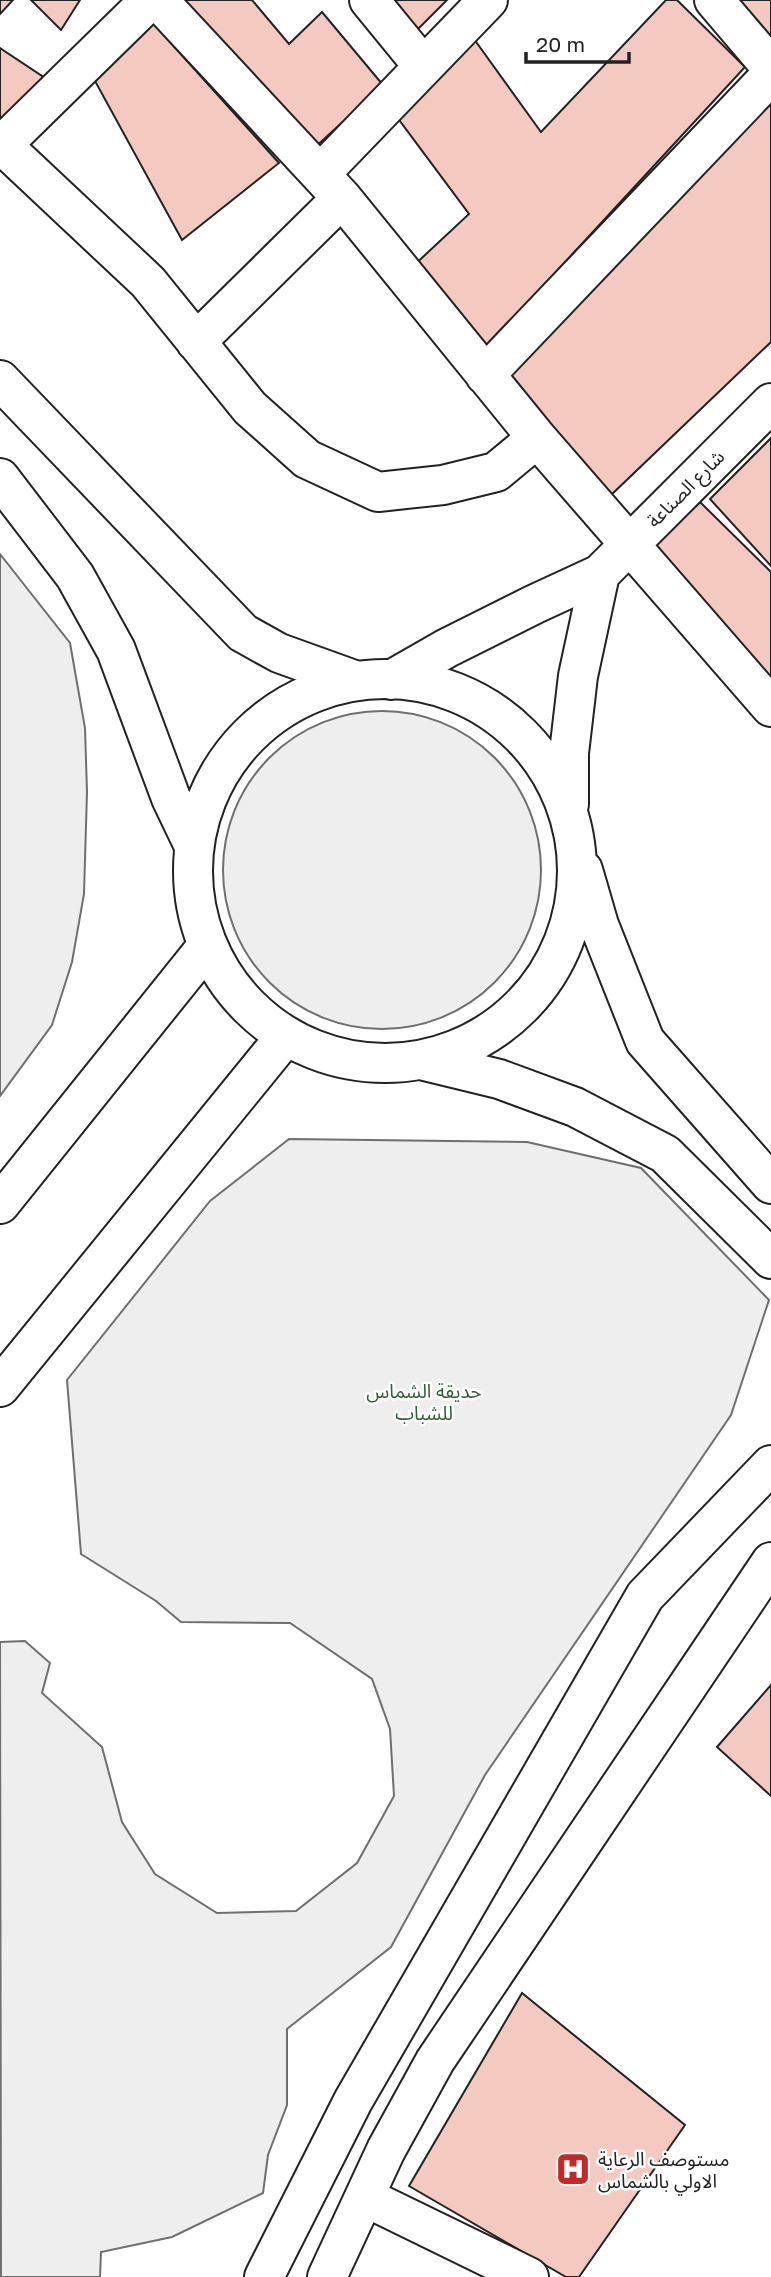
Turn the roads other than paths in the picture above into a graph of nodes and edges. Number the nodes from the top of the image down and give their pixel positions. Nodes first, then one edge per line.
1 (150, 0) edge
2 (158, 0) edge
3 (369, 0) edge
4 (488, 0) edge
5 (714, 0) edge
6 (423, 66) junction
7 (771, 67) edge
8 (771, 75) edge
9 (1, 144) edge
10 (331, 186) junction
11 (196, 342) junction
12 (485, 375) junction
13 (0, 380) edge
14 (771, 403) edge
15 (537, 439) junction
16 (0, 478) edge
17 (629, 544) junction
18 (600, 575) junction
19 (373, 680) junction
20 (771, 706) edge
21 (573, 833) junction
22 (194, 846) junction
23 (204, 950) junction
24 (285, 1037) junction
25 (425, 1061) junction
26 (771, 1184) edge
27 (0, 1204) edge
28 (771, 1259) edge
29 (0, 1387) edge
30 (771, 1465) edge
31 (771, 1562) edge
32 (365, 2197) junction
33 (264, 2277) edge
34 (327, 2277) edge
35 (529, 2277) edge

1 - 9 street
2 - 10 street
3 - 6 street
4 - 6 street
5 - 7 street
6 - 10 street
8 - 12 street
9 - 11 street
10 - 11 street
10 - 12 street
11 - 15 street
12 - 15 street
13 - 19 street
14 - 17 street, شارع الصناعة
15 - 17 street
16 - 22 street
17 - 18 street, شارع الصناعة
17 - 20 street
18 - 19 street
18 - 21 street
19 - 21 street
19 - 22 street
21 - 25 street
21 - 26 street
22 - 23 street
23 - 24 street
23 - 27 street
24 - 25 street
24 - 29 street
25 - 28 street
30 - 33 street
31 - 32 street
32 - 34 street
32 - 35 street

